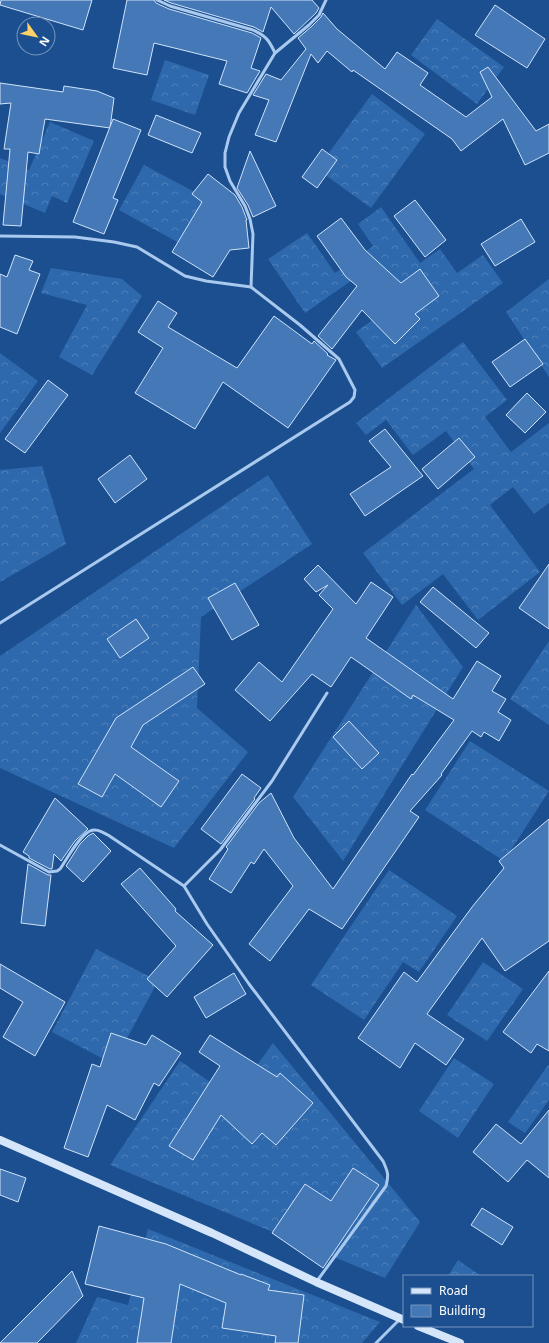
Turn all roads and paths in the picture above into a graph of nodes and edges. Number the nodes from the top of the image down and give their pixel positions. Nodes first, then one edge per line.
1 (157, 0) edge
2 (326, 0) edge
3 (275, 52) junction
4 (0, 236) edge
5 (251, 286) junction
6 (0, 623) edge
7 (327, 692) dead end
8 (0, 845) edge
9 (184, 886) junction
10 (0, 1140) edge
11 (316, 1282) junction
12 (402, 1319) edge
13 (420, 1327) edge
14 (376, 1343) edge
15 (460, 1343) edge

1 - 3 lane
2 - 3 lane
3 - 5 lane
4 - 5 lane
5 - 6 lane
7 - 9 lane
8 - 9 lane
9 - 11 lane
10 - 11 street
11 - 12 street
12 - 14 lane
13 - 15 street

